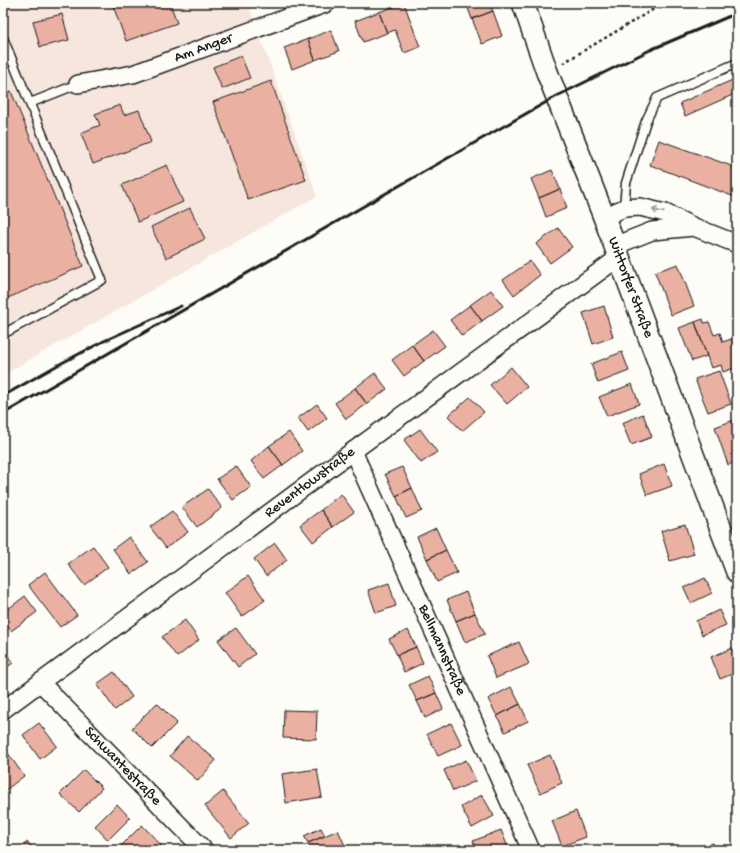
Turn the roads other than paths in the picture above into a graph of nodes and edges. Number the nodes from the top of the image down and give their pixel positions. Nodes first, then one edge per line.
1 (327, 3) edge
2 (523, 3) edge
3 (3, 38) edge
4 (737, 63) edge
5 (78, 84) joint
6 (30, 103) junction
7 (624, 208) junction
8 (604, 217) junction
9 (694, 227) junction
10 (737, 244) edge
11 (616, 252) junction
12 (3, 334) edge
13 (353, 450) junction
14 (737, 572) edge
15 (40, 682) junction
16 (3, 710) edge
17 (204, 850) edge
18 (531, 850) edge

1 - 5 street, Am Anger
2 - 8 street, Wittorfer Straße
3 - 6 lane
4 - 7 lane
5 - 6 lane
6 - 12 lane
7 - 8 street
9 -> 7 street
8 - 11 street, Wittorfer Straße
9 - 10 street
9 - 11 street, Reventlowstraße
11 - 13 street, Reventlowstraße
11 - 14 street, Wittorfer Straße
13 - 15 street, Reventlowstraße
13 - 18 street, Bellmannstraße
15 - 16 street, Reventlowstraße
15 - 17 street, Schwantestraße

